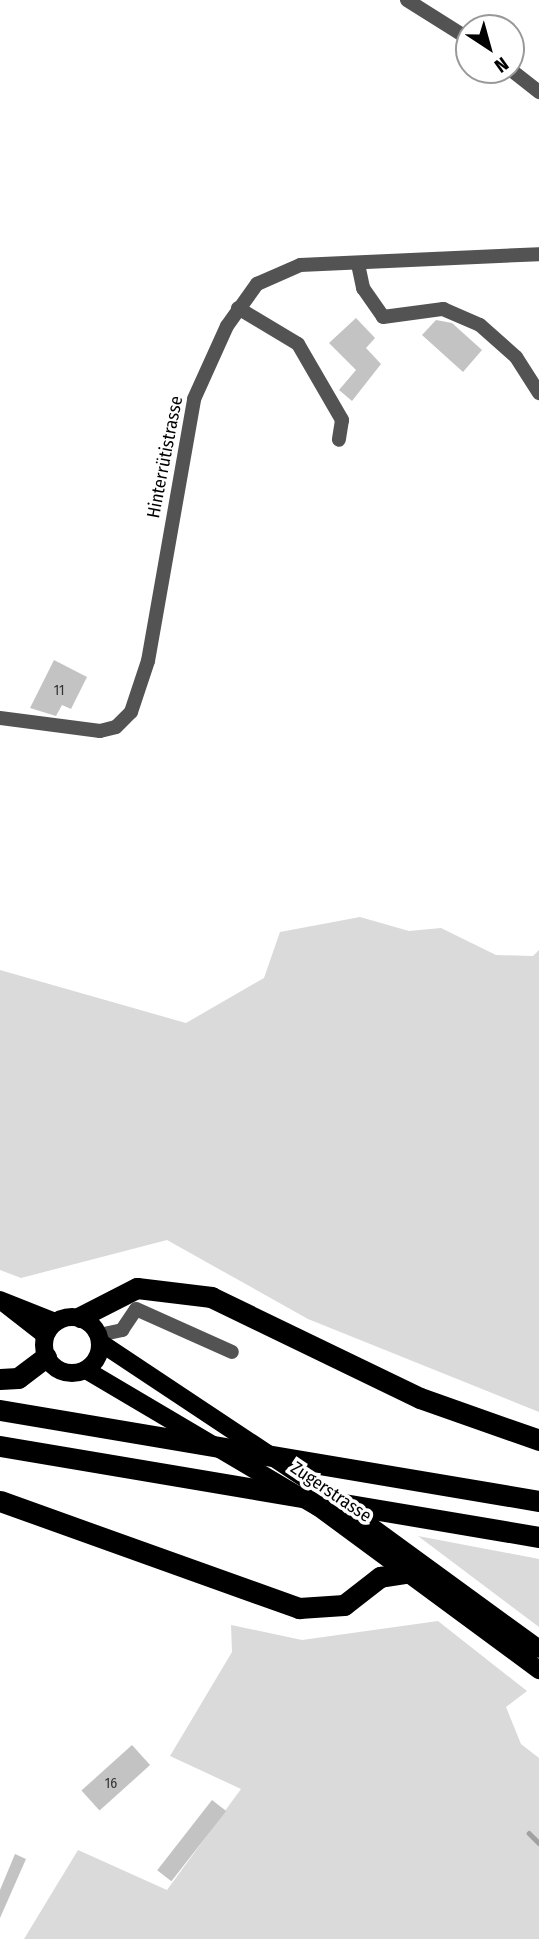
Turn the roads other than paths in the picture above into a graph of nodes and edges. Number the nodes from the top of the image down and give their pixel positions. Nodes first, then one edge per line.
1 (407, 0) edge
2 (455, 30) edge
3 (525, 81) edge
4 (539, 92) edge
5 (539, 254) edge
6 (358, 264) junction
7 (238, 308) junction
8 (539, 393) edge
9 (339, 440) dead end
10 (0, 718) edge
11 (1, 1300) edge
12 (80, 1317) junction
13 (50, 1328) junction
14 (100, 1339) junction
15 (232, 1352) dead end
16 (46, 1357) junction
17 (86, 1370) junction
18 (0, 1379) edge
19 (0, 1410) edge
20 (539, 1440) edge
21 (0, 1446) edge
22 (0, 1501) edge
23 (539, 1501) edge
24 (539, 1537) edge
25 (411, 1572) junction
26 (539, 1649) edge
27 (539, 1670) edge

1 - 2 lane
3 - 4 lane
5 - 6 lane, Hinterrütistrasse
6 - 7 lane, Hinterrütistrasse
6 - 8 lane
7 - 9 lane
7 - 10 lane, Hinterrütistrasse
11 - 13 main road
12 - 13 main road
12 - 14 main road, Zugerstrasse
12 - 20 highway
13 - 16 main road
14 - 15 lane
14 - 17 main road
14 - 26 main road, Zugerstrasse
16 - 17 main road, Zugerstrasse
16 - 18 highway
17 - 25 main road, Zugerstrasse
19 - 23 highway
21 - 24 highway
22 - 25 highway
25 - 27 main road, Zugerstrasse

